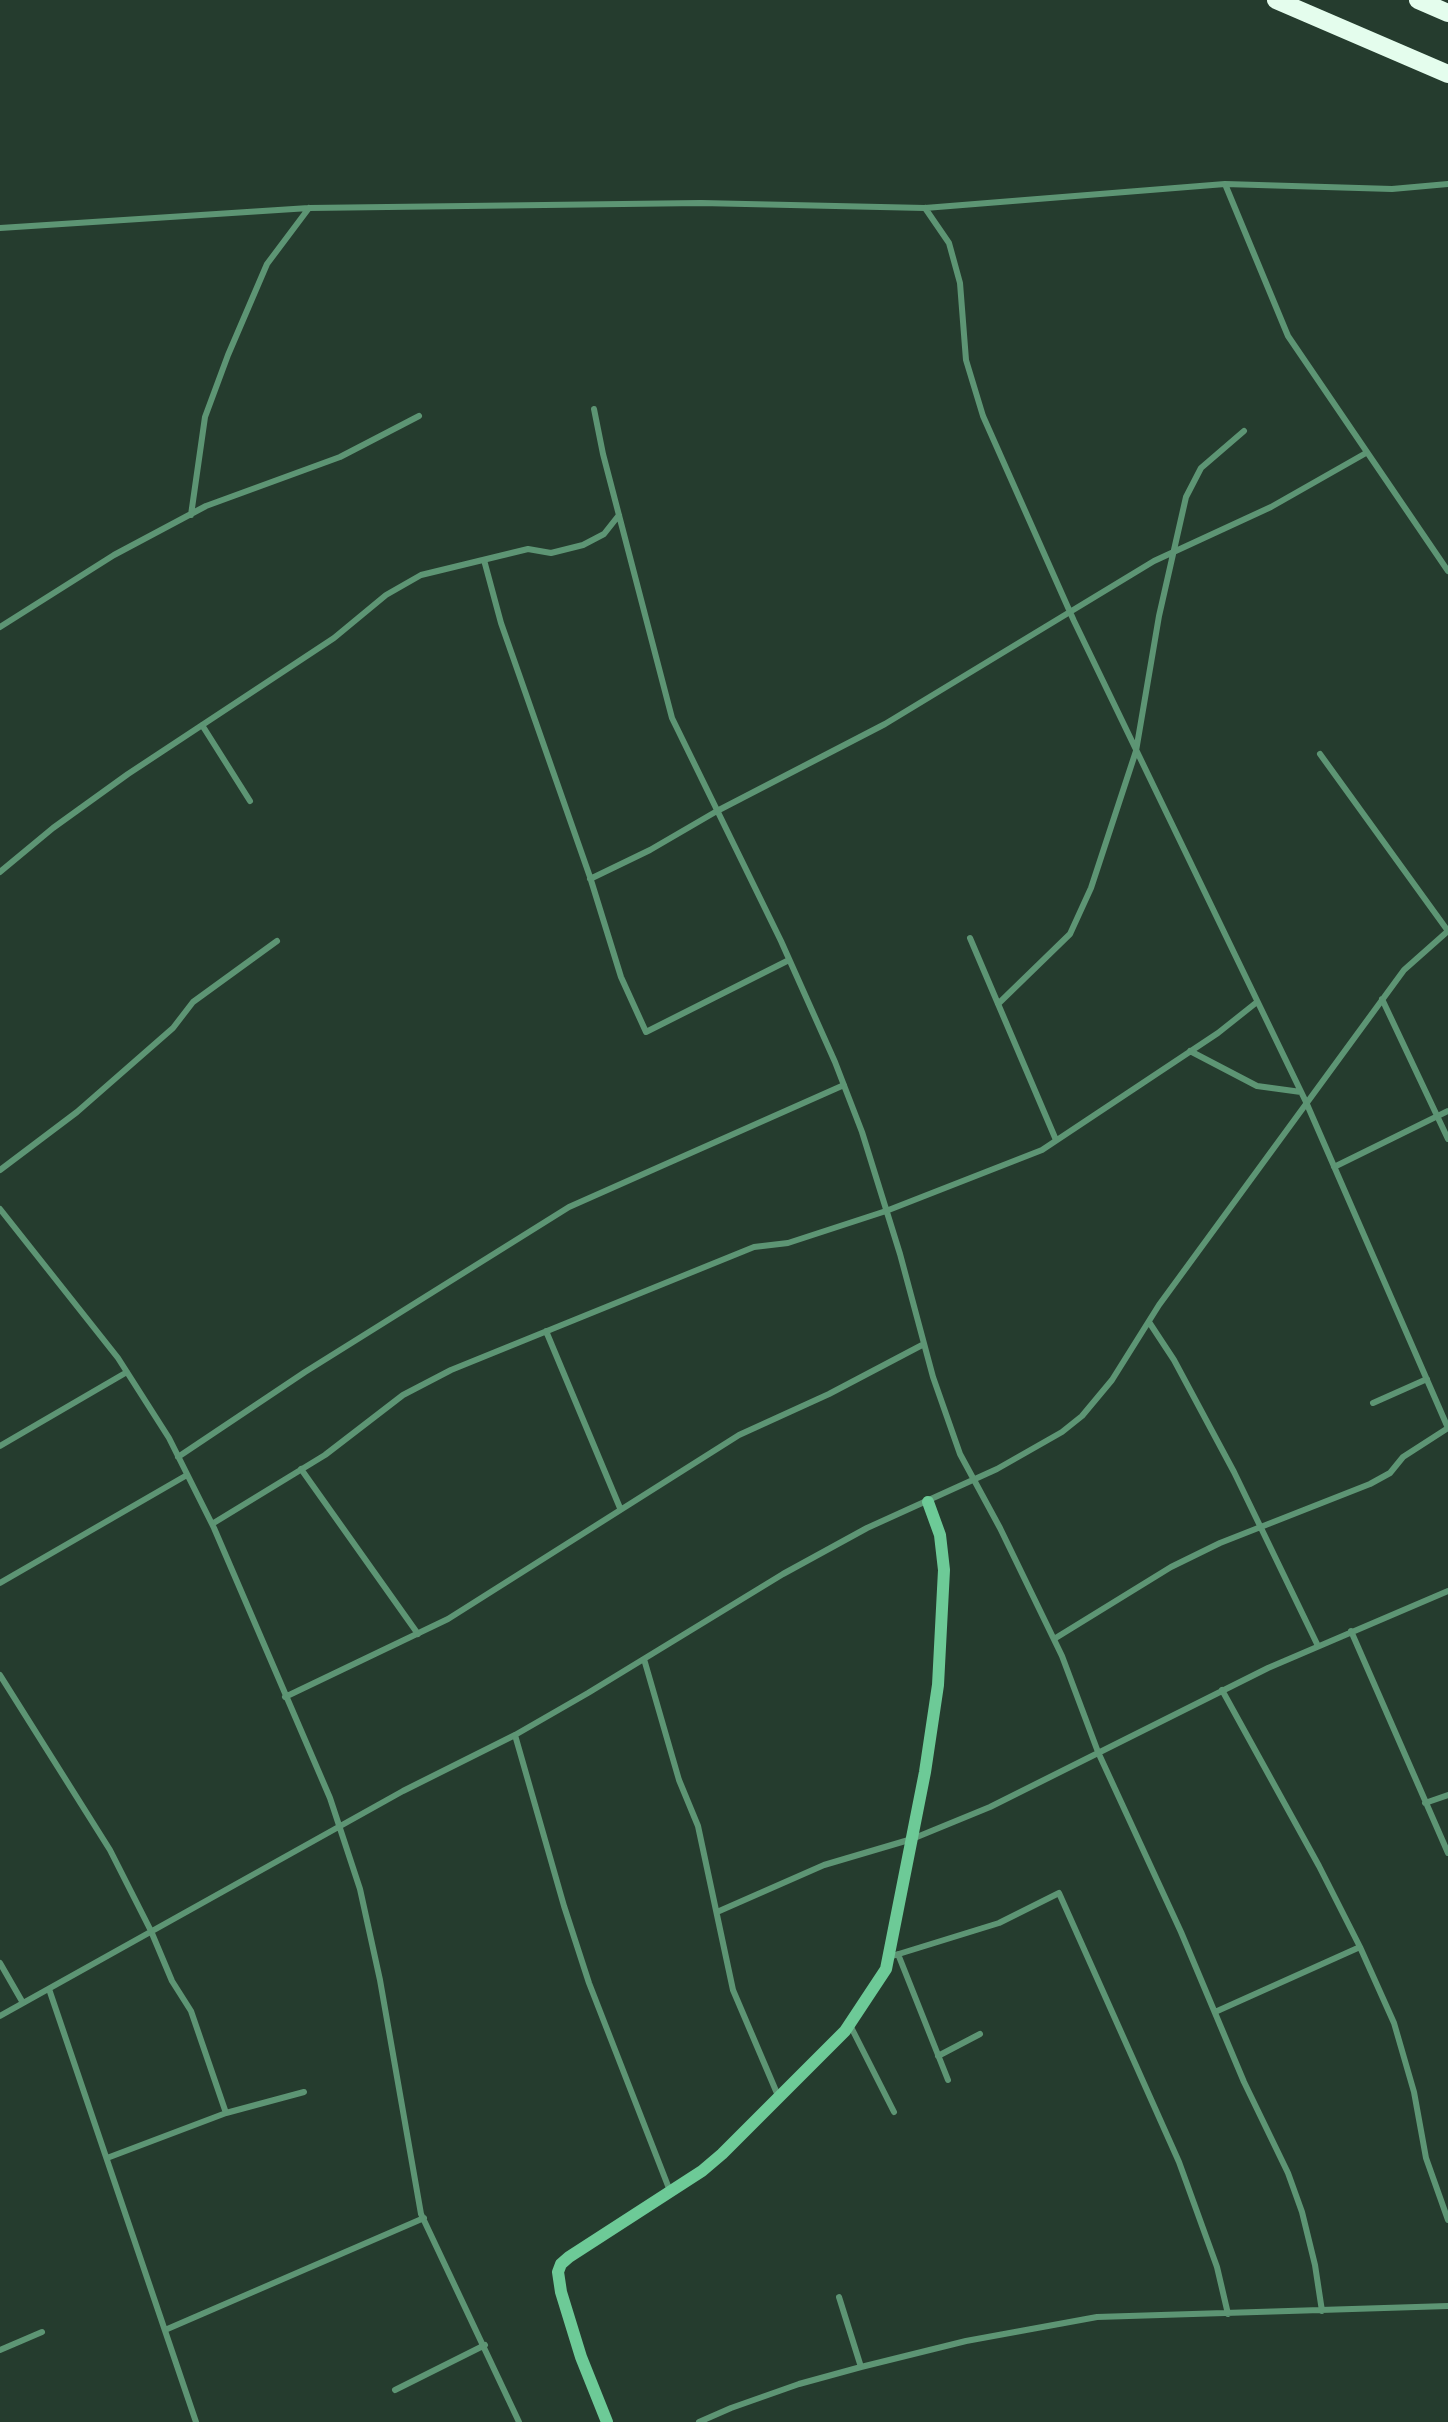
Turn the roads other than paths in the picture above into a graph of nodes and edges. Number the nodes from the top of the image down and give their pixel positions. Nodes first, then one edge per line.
1 (1276, 0) edge
2 (1418, 0) edge
3 (1448, 13) edge
4 (1448, 74) edge
5 (1225, 184) junction
6 (1448, 184) edge
7 (309, 208) junction
8 (925, 208) junction
9 (0, 228) edge
10 (594, 409) dead end
11 (419, 416) dead end
12 (1244, 431) dead end
13 (1365, 453) junction
14 (190, 515) junction
15 (620, 515) junction
16 (1173, 552) junction
17 (483, 560) junction
18 (1448, 571) edge
19 (1071, 613) junction
20 (0, 627) edge
21 (202, 724) junction
22 (1136, 751) junction
23 (1320, 754) dead end
24 (250, 801) dead end
25 (717, 811) junction
26 (0, 872) edge
27 (590, 879) junction
28 (1448, 931) edge
29 (970, 938) dead end
30 (277, 941) dead end
31 (789, 960) junction
32 (1382, 999) junction
33 (1257, 1002) junction
34 (998, 1004) junction
35 (1190, 1051) junction
36 (844, 1085) junction
37 (1301, 1092) junction
38 (1306, 1102) junction
39 (1448, 1111) edge
40 (1438, 1118) junction
41 (1448, 1139) edge
42 (1056, 1140) junction
43 (1334, 1167) junction
44 (0, 1170) edge
45 (0, 1209) edge
46 (886, 1210) junction
47 (1149, 1322) junction
48 (546, 1331) junction
49 (924, 1344) junction
50 (127, 1372) junction
51 (1427, 1379) junction
52 (1373, 1403) dead end
53 (0, 1446) edge
54 (178, 1457) junction
55 (301, 1469) junction
56 (188, 1475) junction
57 (973, 1480) junction
58 (928, 1502) junction
59 (620, 1509) junction
60 (212, 1524) junction
61 (1262, 1527) junction
62 (0, 1583) edge
63 (1448, 1591) edge
64 (1351, 1632) junction
65 (418, 1634) junction
66 (1054, 1639) junction
67 (1318, 1646) junction
68 (644, 1659) junction
69 (0, 1674) edge
70 (1222, 1690) junction
71 (285, 1697) junction
72 (515, 1735) junction
73 (1098, 1752) junction
74 (1448, 1795) edge
75 (1425, 1803) junction
76 (339, 1827) junction
77 (912, 1839) junction
78 (1448, 1853) edge
79 (717, 1912) junction
80 (151, 1931) junction
81 (1360, 1947) junction
82 (893, 1956) junction
83 (0, 1963) edge
84 (49, 1989) junction
85 (23, 2003) junction
86 (1215, 2012) junction
87 (0, 2016) edge
88 (850, 2025) junction
89 (980, 2034) dead end
90 (938, 2056) junction
91 (948, 2080) dead end
92 (304, 2092) dead end
93 (779, 2099) junction
94 (894, 2112) dead end
95 (226, 2113) junction
96 (107, 2158) junction
97 (670, 2192) junction
98 (424, 2218) junction
99 (1448, 2220) edge
100 (839, 2297) dead end
101 (1448, 2306) edge
102 (1322, 2311) junction
103 (1228, 2314) junction
104 (165, 2330) junction
105 (42, 2332) dead end
106 (485, 2345) junction
107 (0, 2350) edge
108 (861, 2367) junction
109 (394, 2390) dead end
110 (196, 2422) edge
111 (519, 2422) edge
112 (607, 2422) edge
113 (699, 2422) edge

1 - 4 highway
2 - 3 highway
5 - 6 street
5 - 8 street
5 - 13 street
7 - 8 street
7 - 9 street
7 - 14 street
8 - 19 street
10 - 15 street
11 - 14 street
12 - 16 street
13 - 16 street
13 - 18 street
14 - 20 street
15 - 17 street
15 - 25 street
16 - 19 street
16 - 22 street
17 - 21 street
17 - 27 street
19 - 22 street
19 - 25 street
21 - 24 street
21 - 26 street
22 - 33 street
22 - 34 street
23 - 28 street
25 - 27 street
25 - 31 street
27 - 31 street
28 - 32 street
29 - 34 street
30 - 44 street
31 - 36 street
32 - 38 street
32 - 40 street
33 - 35 street
33 - 37 street
34 - 42 street
35 - 37 street
35 - 42 street
36 - 46 street
36 - 54 street
37 - 38 street
38 - 43 street
38 - 47 street
39 - 40 street
40 - 41 street
40 - 43 street
42 - 46 street
43 - 51 street
45 - 50 street
46 - 48 street
46 - 49 street
47 - 57 street
47 - 61 street
48 - 55 street
48 - 59 street
49 - 57 street
49 - 59 street
50 - 53 street
50 - 54 street
51 - 52 street
51 - 61 street
54 - 56 street
55 - 60 street
55 - 65 street
56 - 60 street
56 - 62 street
57 - 58 street
57 - 66 street
58 - 68 street
58 - 77 street
59 - 65 street
60 - 71 street
61 - 66 street
61 - 67 street
63 - 64 street
64 - 67 street
64 - 75 street
65 - 71 street
66 - 73 street
67 - 70 street
68 - 72 street
68 - 79 street
69 - 80 street
70 - 73 street
70 - 81 street
71 - 76 street
72 - 76 street
72 - 97 street
73 - 77 street
73 - 86 street
74 - 75 street
75 - 78 street
76 - 80 street
76 - 98 street
77 - 79 street
77 - 82 street
79 - 93 street
80 - 84 street
80 - 95 street
81 - 86 street
81 - 99 street
82 - 88 street
82 - 90 street
82 - 103 street
83 - 85 street
84 - 85 street
84 - 96 street
85 - 87 street
86 - 102 street
88 - 93 street
88 - 94 street
89 - 90 street
90 - 91 street
92 - 95 street
93 - 97 street
95 - 96 street
96 - 104 street
97 - 112 street
98 - 104 street
98 - 106 street
100 - 108 street
101 - 102 street
102 - 103 street
103 - 108 street
104 - 110 street
105 - 107 street
106 - 109 street
106 - 111 street
108 - 113 street

